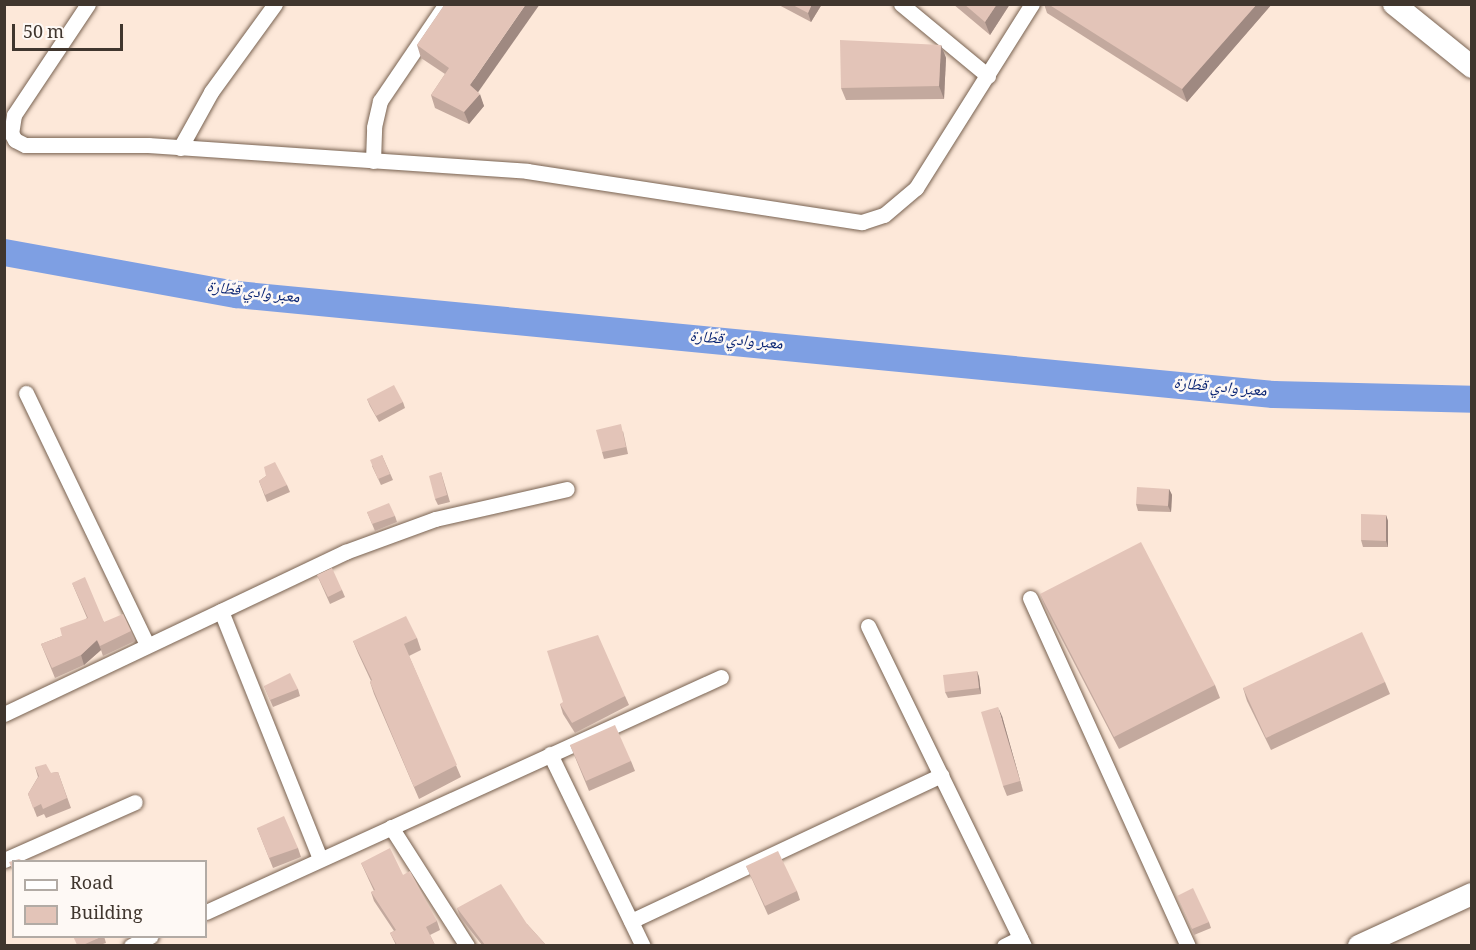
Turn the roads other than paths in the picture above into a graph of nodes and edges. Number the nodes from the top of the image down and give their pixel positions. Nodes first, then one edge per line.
1 (88, 4) edge
2 (275, 4) edge
3 (446, 4) edge
4 (901, 4) edge
5 (1032, 4) edge
6 (1394, 4) edge
7 (1472, 67) edge
8 (988, 76) junction
9 (180, 148) junction
10 (374, 161) junction
11 (26, 393) dead end
12 (567, 489) dead end
13 (1030, 598) dead end
14 (221, 611) junction
15 (868, 626) dead end
16 (147, 644) junction
17 (721, 677) dead end
18 (4, 714) edge
19 (550, 754) junction
20 (941, 775) junction
21 (135, 802) dead end
22 (391, 827) junction
23 (4, 860) edge
24 (320, 860) junction
25 (1472, 894) edge
26 (207, 912) edge
27 (631, 921) junction
28 (147, 938) edge
29 (1022, 942) edge
30 (131, 945) edge
31 (467, 945) edge
32 (643, 945) edge
33 (1005, 945) edge
34 (1188, 945) edge
35 (1359, 945) edge

1 - 9 street
2 - 9 street
3 - 10 street
4 - 8 street
5 - 8 street
6 - 7 street
8 - 10 street
9 - 10 street
11 - 16 street
12 - 14 street
13 - 34 street
14 - 16 street
14 - 24 street
15 - 20 street
16 - 18 street
17 - 19 street
19 - 22 street
19 - 27 street
20 - 27 street
20 - 29 street
21 - 23 street
22 - 24 street
22 - 31 street
24 - 26 street
25 - 35 street
27 - 32 street
28 - 30 street
29 - 33 street

